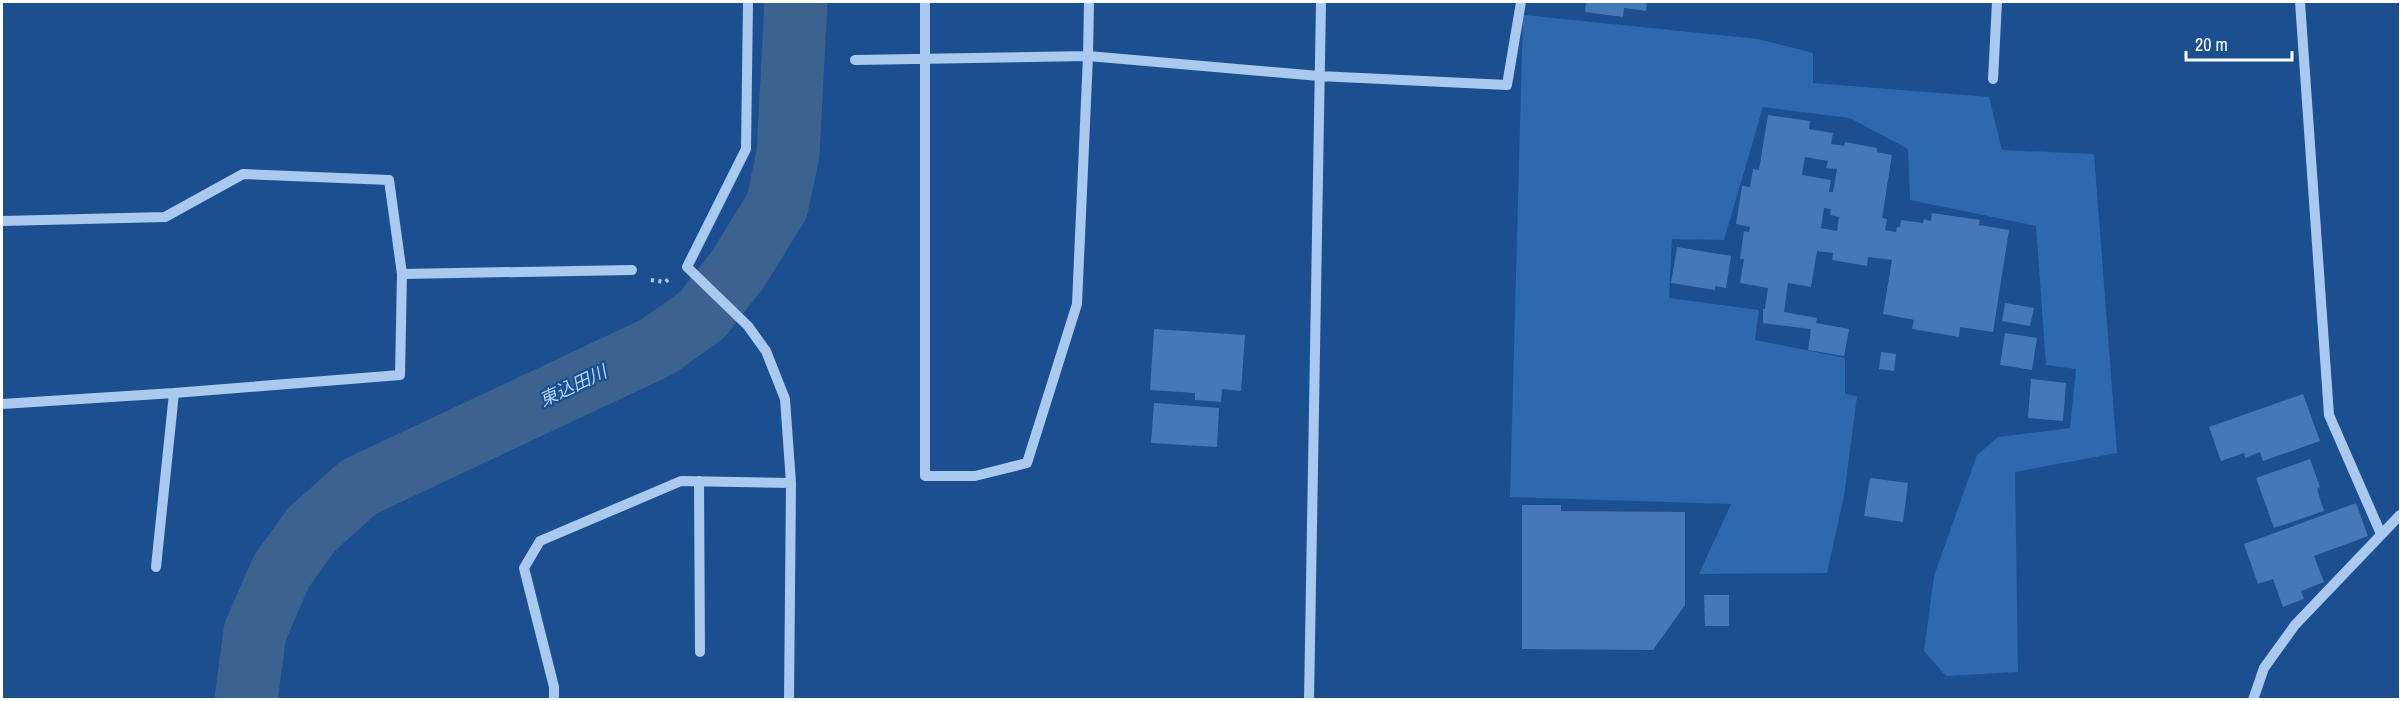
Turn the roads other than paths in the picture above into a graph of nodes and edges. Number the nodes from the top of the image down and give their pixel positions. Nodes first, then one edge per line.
1 (748, 2) edge
2 (925, 2) edge
3 (1089, 2) edge
4 (1321, 2) edge
5 (1521, 2) edge
6 (1997, 2) edge
7 (2300, 2) edge
8 (1088, 56) junction
9 (925, 58) junction
10 (855, 60) dead end
11 (1318, 76) junction
12 (1993, 79) dead end
13 (2, 221) edge
14 (632, 270) road end
15 (402, 274) junction
16 (174, 393) junction
17 (2, 404) edge
18 (699, 481) junction
19 (792, 483) junction
20 (2400, 515) edge
21 (2381, 534) junction
22 (156, 567) dead end
23 (700, 652) dead end
24 (554, 699) edge
25 (789, 699) edge
26 (1309, 699) edge
27 (2253, 699) edge

1 - 19 street
2 - 9 street
3 - 8 street
4 - 11 street
5 - 11 street
6 - 12 street
7 - 21 street
8 - 9 street
8 - 9 street
8 - 11 street
9 - 10 street
11 - 26 street
13 - 15 street
14 - 15 street
15 - 16 street
16 - 17 street
16 - 22 street
18 - 19 street
18 - 23 street
18 - 24 street
19 - 25 street
20 - 21 street
21 - 27 street

